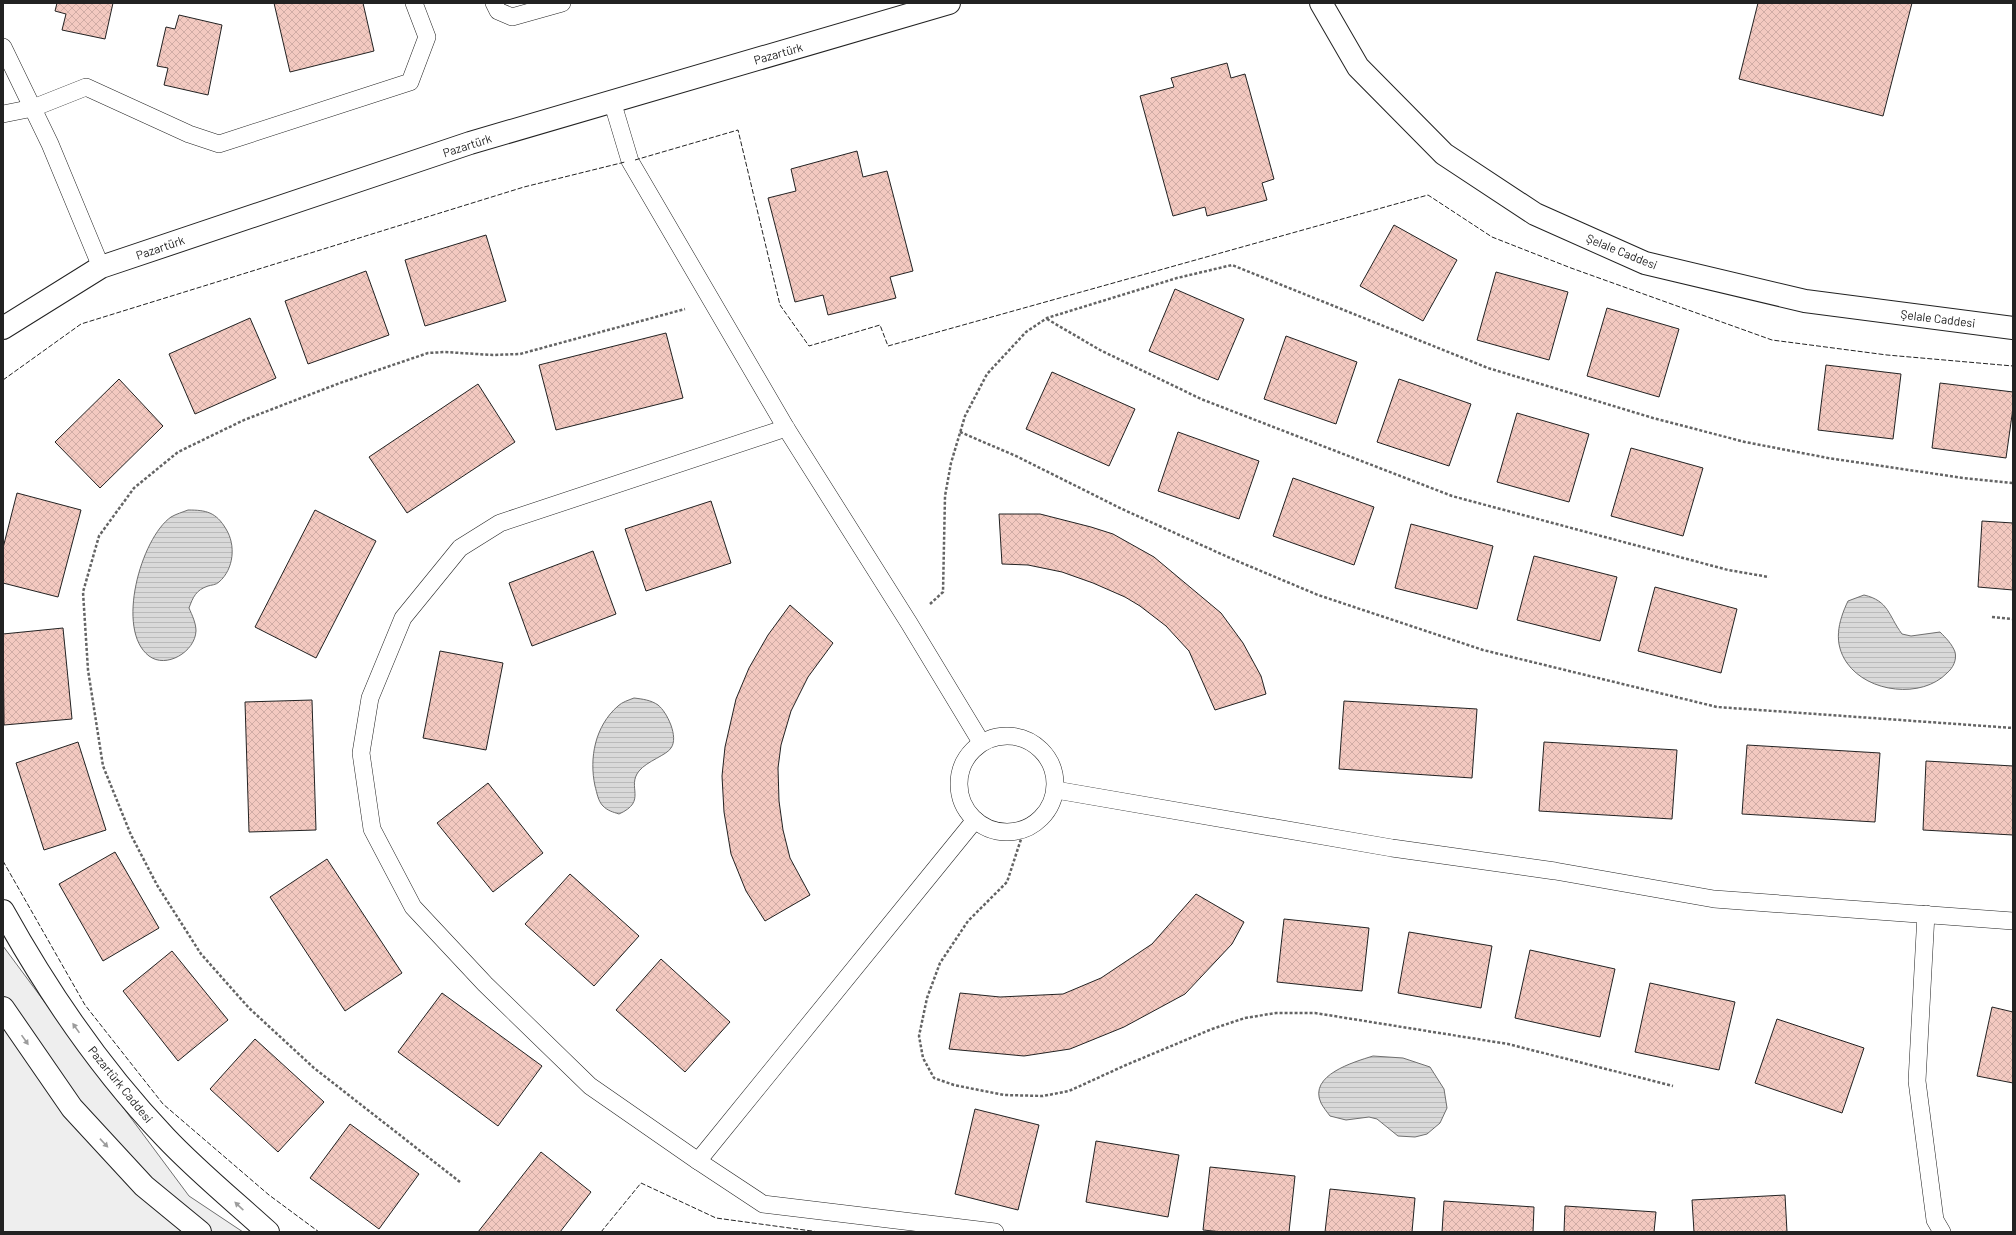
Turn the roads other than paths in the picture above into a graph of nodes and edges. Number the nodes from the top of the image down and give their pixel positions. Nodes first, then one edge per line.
1 (414, 3) edge
2 (494, 3) edge
3 (562, 3) edge
4 (949, 3) edge
5 (1321, 3) edge
6 (3, 47) edge
7 (612, 101) junction
8 (33, 108) junction
9 (3, 114) edge
10 (102, 267) junction
11 (3, 328) edge
12 (2013, 328) edge
13 (786, 428) junction
14 (981, 742) junction
15 (1056, 790) junction
16 (975, 820) junction
17 (3, 911) edge
18 (1926, 914) junction
19 (2013, 921) edge
20 (3, 1008) edge
21 (698, 1161) junction
22 (200, 1232) edge
23 (268, 1232) edge
24 (995, 1232) edge
25 (1942, 1232) edge

1 - 8 lane
2 - 3 lane
4 - 7 street, Pazartürk
5 - 12 street, Şelale Caddesi
6 - 8 lane
7 - 10 street, Pazartürk
7 - 13 lane
8 - 9 lane
8 - 10 lane
10 - 11 street, Pazartürk
13 - 14 lane
13 - 21 lane
14 - 15 lane
14 - 16 lane
15 - 16 lane
15 - 18 lane
16 - 21 lane
23 -> 17 street, Pazartürk Caddesi
18 - 19 lane
18 - 25 lane
20 -> 22 street
21 - 24 lane

